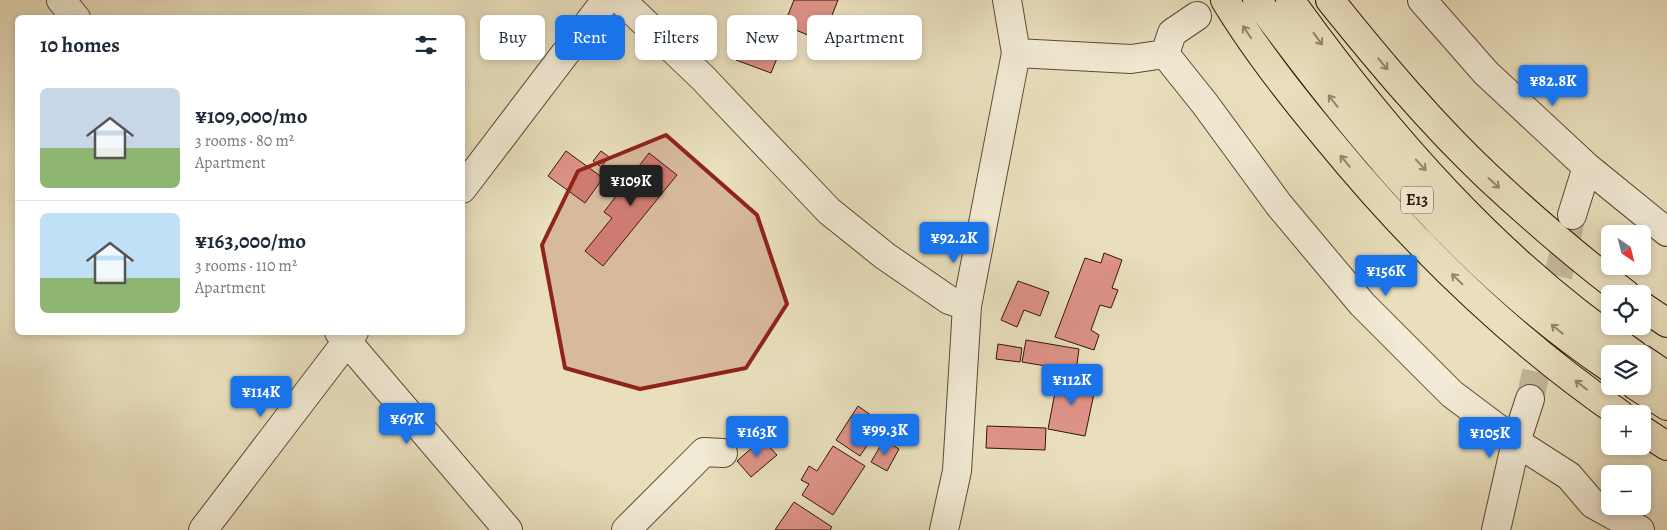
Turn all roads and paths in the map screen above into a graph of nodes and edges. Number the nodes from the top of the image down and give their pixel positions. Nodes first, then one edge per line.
1 (61, 0) edge
2 (606, 0) edge
3 (621, 0) edge
4 (1007, 0) edge
5 (1225, 0) edge
6 (1257, 0) edge
7 (1290, 0) edge
8 (1330, 0) edge
9 (1422, 0) edge
10 (74, 15) edge
11 (1198, 16) dead end
12 (1016, 53) junction
13 (1165, 54) junction
14 (1587, 168) junction
15 (465, 185) edge
16 (1572, 215) tunnel mouth
17 (1667, 232) edge
18 (1615, 285) edge
19 (967, 306) junction
20 (1651, 312) edge
21 (1667, 323) edge
22 (346, 336) edge
23 (1622, 345) edge
24 (1601, 362) edge
25 (1651, 366) edge
26 (1667, 376) edge
27 (1650, 395) edge
28 (1530, 399) tunnel mouth
29 (1608, 405) edge
30 (1667, 406) edge
31 (1651, 436) edge
32 (1516, 442) junction
33 (1667, 446) edge
34 (723, 453) dead end
35 (203, 530) edge
36 (508, 530) edge
37 (626, 530) edge
38 (944, 530) edge
39 (1496, 530) edge
40 (1640, 530) edge

1 - 10 street
2 - 15 street
3 - 19 street
4 - 12 street
29 -> 5 highway
24 -> 6 highway, E13
7 -> 23 highway, E13
8 -> 18 highway
9 - 14 street
11 - 13 street
12 - 13 street
12 - 19 street
13 - 32 street
14 - 16 street
14 - 17 street
19 - 38 street
20 - 21 highway
22 - 35 street
22 - 36 street
25 - 26 highway
27 - 30 highway
28 - 32 street
31 - 33 highway
32 - 39 street
32 - 40 street
34 - 37 street

